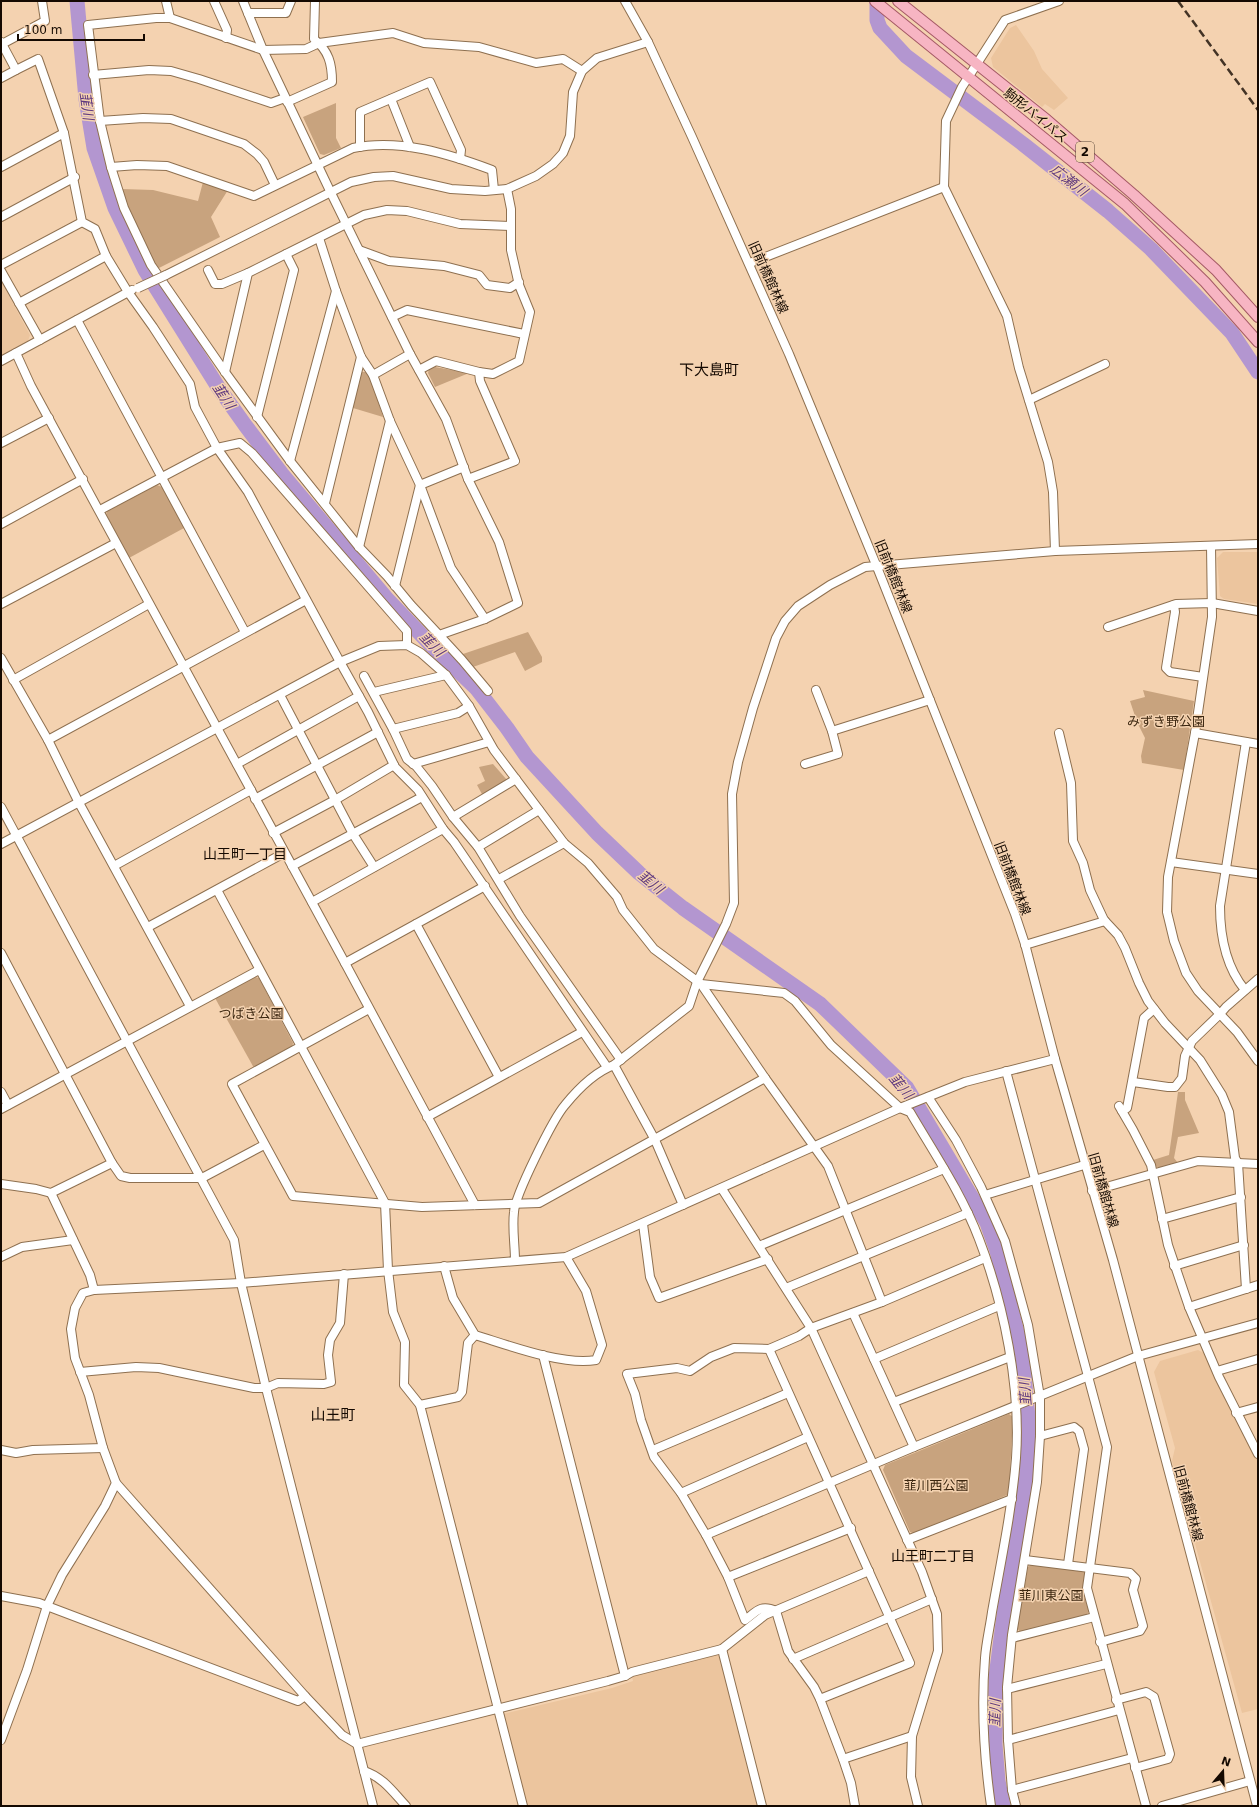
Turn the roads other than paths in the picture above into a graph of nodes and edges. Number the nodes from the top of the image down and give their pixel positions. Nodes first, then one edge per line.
1 (42, 1) edge
2 (166, 1) edge
3 (214, 1) edge
4 (243, 1) edge
5 (291, 1) edge
6 (315, 1) edge
7 (626, 1) edge
8 (875, 1) edge
9 (898, 1) edge
10 (1059, 1) edge
11 (248, 13) junction
12 (170, 18) junction
13 (226, 38) junction
14 (648, 42) junction
15 (2, 43) edge
16 (319, 43) junction
17 (263, 50) junction
18 (978, 64) junction
19 (16, 70) junction
20 (582, 71) junction
21 (93, 75) junction
22 (1, 78) edge
23 (969, 78) junction
24 (391, 99) junction
25 (286, 100) junction
26 (100, 121) junction
27 (64, 133) junction
28 (360, 147) junction
29 (410, 148) junction
30 (460, 159) junction
31 (318, 164) junction
32 (1, 167) edge
33 (111, 167) junction
34 (75, 177) junction
35 (275, 185) junction
36 (944, 187) junction
37 (507, 189) junction
38 (494, 190) junction
39 (331, 193) junction
40 (1, 217) edge
41 (82, 222) junction
42 (346, 224) junction
43 (510, 226) junction
44 (319, 238) junction
45 (359, 250) junction
46 (286, 254) junction
47 (106, 256) junction
48 (750, 263) junction
49 (1, 266) edge
50 (208, 270) dead end
51 (1, 271) edge
52 (248, 273) junction
53 (519, 282) junction
54 (336, 291) junction
55 (128, 292) junction
56 (19, 303) junction
57 (392, 317) junction
58 (1258, 318) edge
59 (77, 320) junction
60 (524, 334) junction
61 (40, 340) junction
62 (1258, 342) edge
63 (16, 353) junction
64 (410, 354) junction
65 (361, 358) junction
66 (1, 361) edge
67 (1105, 364) dead end
68 (419, 370) junction
69 (225, 372) junction
70 (479, 372) junction
71 (373, 375) junction
72 (1029, 400) junction
73 (257, 416) junction
74 (49, 418) junction
75 (390, 421) junction
76 (1, 443) edge
77 (217, 448) junction
78 (290, 461) junction
79 (464, 467) junction
80 (161, 478) junction
81 (83, 479) junction
82 (468, 479) junction
83 (420, 485) junction
84 (325, 503) junction
85 (100, 510) junction
86 (1, 524) edge
87 (116, 543) junction
88 (1258, 544) edge
89 (1211, 546) junction
90 (359, 547) junction
91 (1055, 552) junction
92 (877, 566) junction
93 (395, 586) junction
94 (306, 600) junction
95 (1212, 602) junction
96 (1, 604) edge
97 (149, 604) junction
98 (1174, 605) junction
99 (1258, 611) edge
100 (485, 619) junction
101 (1108, 627) dead end
102 (245, 632) junction
103 (438, 635) junction
104 (407, 645) junction
105 (1, 658) edge
106 (340, 662) junction
107 (183, 666) junction
108 (446, 675) junction
109 (364, 676) dead end
110 (1203, 678) junction
111 (13, 680) junction
112 (816, 690) dead end
113 (488, 691) dead end
114 (374, 692) junction
115 (280, 695) junction
116 (359, 696) junction
117 (930, 700) junction
118 (469, 706) junction
119 (217, 728) junction
120 (393, 729) junction
121 (299, 731) junction
122 (832, 731) junction
123 (378, 732) junction
124 (1059, 733) dead end
125 (1195, 733) junction
126 (48, 740) junction
127 (489, 742) junction
128 (1246, 742) junction
129 (1258, 744) edge
130 (237, 764) junction
131 (413, 764) junction
132 (805, 764) dead end
133 (316, 765) junction
134 (394, 765) junction
135 (516, 779) junction
136 (251, 790) junction
137 (422, 797) junction
138 (255, 799) junction
139 (335, 800) junction
140 (78, 801) junction
141 (1, 807) edge
142 (539, 810) junction
143 (453, 817) junction
144 (443, 829) junction
145 (273, 833) junction
146 (353, 834) junction
147 (17, 836) junction
148 (564, 842) junction
149 (1, 844) edge
150 (478, 847) junction
151 (284, 853) junction
152 (1171, 862) junction
153 (114, 866) junction
154 (292, 866) junction
155 (374, 867) junction
156 (1225, 870) junction
157 (1258, 874) edge
158 (499, 879) junction
159 (485, 886) junction
160 (217, 890) junction
161 (312, 902) junction
162 (1105, 921) junction
163 (416, 924) junction
164 (148, 927) junction
165 (1025, 945) junction
166 (1, 953) edge
167 (345, 963) junction
168 (259, 970) junction
169 (1258, 979) edge
170 (699, 983) junction
171 (1244, 990) junction
172 (190, 1006) junction
173 (369, 1009) junction
174 (1154, 1009) junction
175 (1220, 1014) junction
176 (582, 1032) junction
177 (128, 1042) junction
178 (1189, 1047) junction
179 (300, 1048) junction
180 (1055, 1060) junction
181 (1258, 1061) edge
182 (614, 1064) junction
183 (1006, 1071) junction
184 (66, 1074) junction
185 (499, 1077) junction
186 (765, 1078) junction
187 (1133, 1082) junction
188 (1, 1092) edge
189 (926, 1098) junction
190 (5, 1107) edge
191 (900, 1108) junction
192 (427, 1117) junction
193 (655, 1140) junction
194 (264, 1145) junction
195 (816, 1147) junction
196 (112, 1163) junction
197 (1238, 1163) junction
198 (1258, 1164) edge
199 (1084, 1165) junction
200 (944, 1168) junction
201 (1154, 1175) junction
202 (202, 1178) junction
203 (1035, 1180) junction
204 (1, 1184) edge
205 (722, 1189) junction
206 (1092, 1191) junction
207 (51, 1193) junction
208 (985, 1195) junction
209 (1240, 1197) junction
210 (385, 1203) junction
211 (516, 1204) junction
212 (475, 1205) junction
213 (683, 1206) junction
214 (846, 1210) junction
215 (968, 1213) junction
216 (1162, 1219) junction
217 (644, 1224) junction
218 (73, 1240) junction
219 (1244, 1245) junction
220 (759, 1246) junction
221 (864, 1256) junction
222 (1, 1257) edge
223 (566, 1257) junction
224 (985, 1258) junction
225 (768, 1259) junction
226 (515, 1261) junction
227 (444, 1266) junction
228 (1174, 1266) junction
229 (388, 1270) junction
230 (344, 1274) junction
231 (241, 1283) junction
232 (1258, 1285) edge
233 (786, 1288) junction
234 (1246, 1289) junction
235 (94, 1290) junction
236 (882, 1302) junction
237 (999, 1306) junction
238 (1189, 1308) junction
239 (853, 1313) junction
240 (1258, 1324) edge
241 (811, 1328) junction
242 (475, 1335) junction
243 (1203, 1340) junction
244 (769, 1349) junction
245 (543, 1354) junction
246 (1138, 1356) junction
247 (1010, 1357) junction
248 (874, 1359) junction
249 (1258, 1359) edge
250 (1216, 1371) junction
251 (80, 1372) junction
252 (1088, 1378) junction
253 (266, 1388) junction
254 (788, 1393) junction
255 (1037, 1398) junction
256 (894, 1402) junction
257 (420, 1405) junction
258 (1019, 1405) junction
259 (1258, 1407) edge
260 (1236, 1413) junction
261 (1040, 1436) junction
262 (808, 1437) junction
263 (914, 1447) junction
264 (103, 1448) junction
265 (1, 1450) edge
266 (653, 1450) junction
267 (1258, 1454) edge
268 (873, 1464) junction
269 (116, 1483) junction
270 (828, 1483) junction
271 (681, 1493) junction
272 (1012, 1499) junction
273 (851, 1528) junction
274 (706, 1534) junction
275 (907, 1540) junction
276 (1026, 1560) junction
277 (1068, 1564) junction
278 (1089, 1567) junction
279 (869, 1571) junction
280 (728, 1577) junction
281 (1, 1596) edge
282 (932, 1599) junction
283 (47, 1606) junction
284 (776, 1612) junction
285 (890, 1617) junction
286 (1094, 1617) junction
287 (1012, 1638) junction
288 (1100, 1642) junction
289 (722, 1649) junction
290 (793, 1659) junction
291 (1106, 1664) junction
292 (625, 1676) junction
293 (1007, 1689) junction
294 (305, 1696) junction
295 (820, 1699) junction
296 (1116, 1700) junction
297 (498, 1708) junction
298 (1119, 1710) junction
299 (912, 1736) junction
300 (1, 1740) edge
301 (1008, 1740) junction
302 (357, 1744) junction
303 (1132, 1758) junction
304 (843, 1759) junction
305 (1135, 1768) junction
306 (364, 1771) junction
307 (1250, 1781) junction
308 (1012, 1790) junction
309 (1194, 1802) edge
310 (374, 1806) edge
311 (406, 1806) edge
312 (523, 1806) edge
313 (762, 1806) edge
314 (855, 1806) edge
315 (918, 1806) edge
316 (991, 1806) edge
317 (1016, 1806) edge
318 (1146, 1806) edge
319 (1162, 1806) edge
320 (1257, 1806) edge

1 - 15 street
2 - 12 street
3 - 13 street
4 - 11 street
5 - 11 street
6 - 16 street
7 - 14 street, 旧前橋館林線
8 - 23 main road, 駒形バイパス / 2
9 - 18 main road, 駒形バイパス / 2
10 - 18 street
11 - 17 street
12 - 13 street
12 - 21 street
13 - 17 street
14 - 20 street
14 - 48 street, 旧前橋館林線
15 - 19 street
16 - 17 street
16 - 20 street
16 - 25 street
17 - 25 street
18 - 23 street
18 - 58 main road, 駒形バイパス / 2
19 - 22 street
19 - 27 street
20 - 37 street
21 - 25 street
21 - 26 street
23 - 36 street
23 - 62 main road, 駒形バイパス / 2
24 - 28 street
24 - 29 street
24 - 30 street
25 - 31 street
26 - 33 street
26 - 35 street
27 - 32 street
27 - 34 street
28 - 29 street
28 - 31 street
29 - 30 street
30 - 38 street
31 - 35 street
31 - 39 street
33 - 35 street
33 - 69 street
34 - 40 street
34 - 41 street
36 - 48 street
36 - 72 street
37 - 38 street
37 - 43 street
38 - 39 street
39 - 42 street
39 - 55 street, bridge
41 - 47 street
41 - 49 street
42 - 43 street
42 - 44 street
42 - 45 street
43 - 53 street
44 - 46 street
44 - 54 street
45 - 53 street
45 - 57 street
46 - 52 street
46 - 73 street
47 - 55 street
47 - 56 street
48 - 92 street, 旧前橋館林線
50 - 52 street
51 - 56 street
52 - 69 street
53 - 60 street
54 - 65 street
54 - 78 street
55 - 59 street
55 - 77 street
56 - 61 street
57 - 60 street
57 - 64 street
59 - 61 street
59 - 80 street
60 - 70 street
61 - 63 street
63 - 66 street
63 - 74 street
64 - 68 street
64 - 71 street
65 - 71 street
65 - 84 street
67 - 72 street
68 - 70 street
68 - 79 street
69 - 73 street
70 - 82 street
71 - 75 street
72 - 91 street
73 - 78 street
74 - 76 street
74 - 81 street
75 - 83 street
75 - 90 street
77 - 80 street
77 - 94 street
77 - 104 street
78 - 84 street
79 - 82 street
79 - 83 street
80 - 85 street
80 - 102 street
81 - 85 street
81 - 86 street
82 - 100 street
83 - 93 street
83 - 100 street
84 - 90 street
85 - 87 street
87 - 96 street
87 - 97 street
88 - 89 street
89 - 91 street
89 - 95 street
90 - 93 street
91 - 92 street
92 - 117 street, 旧前橋館林線
92 - 170 street
93 - 103 street
94 - 102 street
94 - 106 street
95 - 98 street
95 - 99 street
95 - 110 street
97 - 107 street
97 - 111 street
98 - 101 street
98 - 110 street
100 - 103 street
102 - 107 street
103 - 113 street
104 - 106 street
104 - 108 street
105 - 111 street
106 - 115 street
106 - 116 street
107 - 119 street
107 - 126 street
108 - 114 street
108 - 118 street
109 - 114 street
110 - 125 street
111 - 126 street
112 - 122 street
114 - 120 street
115 - 119 street
115 - 121 street
116 - 121 street
116 - 123 street
117 - 122 street
117 - 165 street, 旧前橋館林線
118 - 120 street
118 - 127 street
119 - 130 street
119 - 140 street
120 - 131 street
121 - 130 street
121 - 133 street
122 - 132 street
123 - 133 street
123 - 134 street
124 - 162 street
125 - 128 street
125 - 152 street
126 - 140 street
127 - 131 street
127 - 135 street
128 - 129 street
128 - 156 street
130 - 136 street
131 - 143 street
133 - 138 street
133 - 139 street
134 - 137 street
134 - 139 street
135 - 142 street
135 - 143 street
136 - 138 street
136 - 153 street
137 - 144 street
137 - 146 street
138 - 145 street
139 - 145 street
139 - 146 street
140 - 147 street
140 - 153 street
141 - 147 street
142 - 148 street
142 - 150 street
143 - 150 street
144 - 155 street
144 - 159 street
145 - 151 street
146 - 154 street
146 - 155 street
147 - 149 street
147 - 177 street
148 - 158 street
148 - 170 street
150 - 158 street
151 - 154 street
151 - 160 street
152 - 156 street
152 - 175 street
153 - 164 street
154 - 161 street
155 - 161 street
156 - 157 street
156 - 171 street
158 - 182 street
159 - 163 street
159 - 176 street
160 - 164 street
160 - 168 street
161 - 167 street
162 - 165 street
162 - 174 street
163 - 167 street
163 - 185 street
164 - 172 street
165 - 180 street, 旧前橋館林線
166 - 184 street
167 - 173 street
168 - 172 street
168 - 179 street
169 - 171 street
170 - 182 street
170 - 186 street
170 - 191 street
171 - 175 street
172 - 177 street
173 - 179 street
173 - 192 street
174 - 178 street
174 - 187 street
175 - 178 street
175 - 181 street
176 - 182 street
176 - 185 street
177 - 184 street
177 - 202 street
178 - 187 street
178 - 197 street
179 - 194 street
179 - 210 street
180 - 183 street
180 - 199 street, 旧前橋館林線
182 - 193 street
182 - 211 street
183 - 189 street
183 - 203 street
184 - 190 street
184 - 196 street
185 - 192 street
186 - 193 street
186 - 195 street
187 - 201 street
188 - 190 street
189 - 191 street
189 - 208 street
191 - 195 street
191 - 200 street
192 - 212 street
193 - 211 street
193 - 213 street
194 - 202 street
194 - 210 street
195 - 205 street
195 - 214 street
196 - 202 street
196 - 207 street
197 - 198 street
197 - 201 street
197 - 209 street
199 - 203 street
199 - 206 street, 旧前橋館林線
200 - 214 street
200 - 215 street
201 - 206 street
201 - 216 street
202 - 231 street
203 - 208 street
203 - 252 street
204 - 207 street
205 - 213 street
205 - 220 street
206 - 246 street, 旧前橋館林線
207 - 218 street
208 - 255 street
209 - 216 street
209 - 219 street
210 - 212 street
210 - 229 street
211 - 212 street
211 - 226 street
213 - 217 street
214 - 220 street
214 - 221 street
215 - 221 street
215 - 224 street
216 - 228 street
217 - 223 street
217 - 225 street
218 - 222 street
218 - 235 street
219 - 228 street
219 - 234 street
220 - 225 street
221 - 233 street
221 - 236 street
223 - 226 street
223 - 245 street
224 - 236 street
224 - 237 street
225 - 233 street
226 - 227 street
227 - 229 street
227 - 242 street
228 - 238 street
229 - 230 street
229 - 257 street
230 - 231 street
230 - 253 street
231 - 235 street
231 - 253 street
232 - 234 street
233 - 241 street
234 - 238 street
235 - 251 street
236 - 239 street
237 - 247 street
237 - 248 street
238 - 243 street
239 - 241 street
239 - 248 street
240 - 243 street
241 - 244 street
241 - 268 street
242 - 245 street
242 - 257 street
243 - 246 street
243 - 250 street
244 - 254 street
244 - 266 street
245 - 292 street
246 - 252 street
246 - 307 street, 旧前橋館林線
247 - 256 street
247 - 258 street
248 - 256 street
249 - 250 street
250 - 260 street
251 - 253 street
251 - 264 street
252 - 255 street
252 - 278 street
253 - 302 street
254 - 262 street
254 - 266 street
255 - 258 street
255 - 261 street
256 - 263 street
257 - 297 street
258 - 263 street
258 - 272 street
259 - 260 street
260 - 267 street
261 - 276 street
261 - 277 street
262 - 270 street
262 - 271 street
263 - 268 street
264 - 265 street
264 - 269 street
266 - 271 street
268 - 270 street
268 - 275 street
269 - 283 street
269 - 294 street
270 - 273 street
270 - 274 street
271 - 274 street
272 - 275 street
272 - 316 street
273 - 279 street
273 - 280 street
274 - 280 street
275 - 282 street
276 - 277 street
276 - 287 street
277 - 278 street
278 - 286 street
278 - 288 street
279 - 284 street
279 - 285 street
280 - 284 street
281 - 283 street
282 - 285 street
282 - 299 street
283 - 294 street
283 - 300 street
284 - 289 street
284 - 290 street
285 - 290 street
285 - 295 street
286 - 287 street
286 - 288 street
287 - 293 street
288 - 291 street
289 - 292 street
289 - 313 street
290 - 295 street
291 - 293 street
291 - 296 street
292 - 297 street
293 - 301 street
294 - 302 street
295 - 304 street
296 - 298 street
296 - 305 street
297 - 302 street
297 - 312 street
298 - 301 street
298 - 303 street
299 - 304 street
299 - 315 street
301 - 308 street
302 - 306 street
303 - 305 street
303 - 308 street
304 - 314 street
305 - 318 street
306 - 310 street
306 - 311 street
307 - 309 street
307 - 320 street, 旧前橋館林線
308 - 317 street
309 - 319 street

